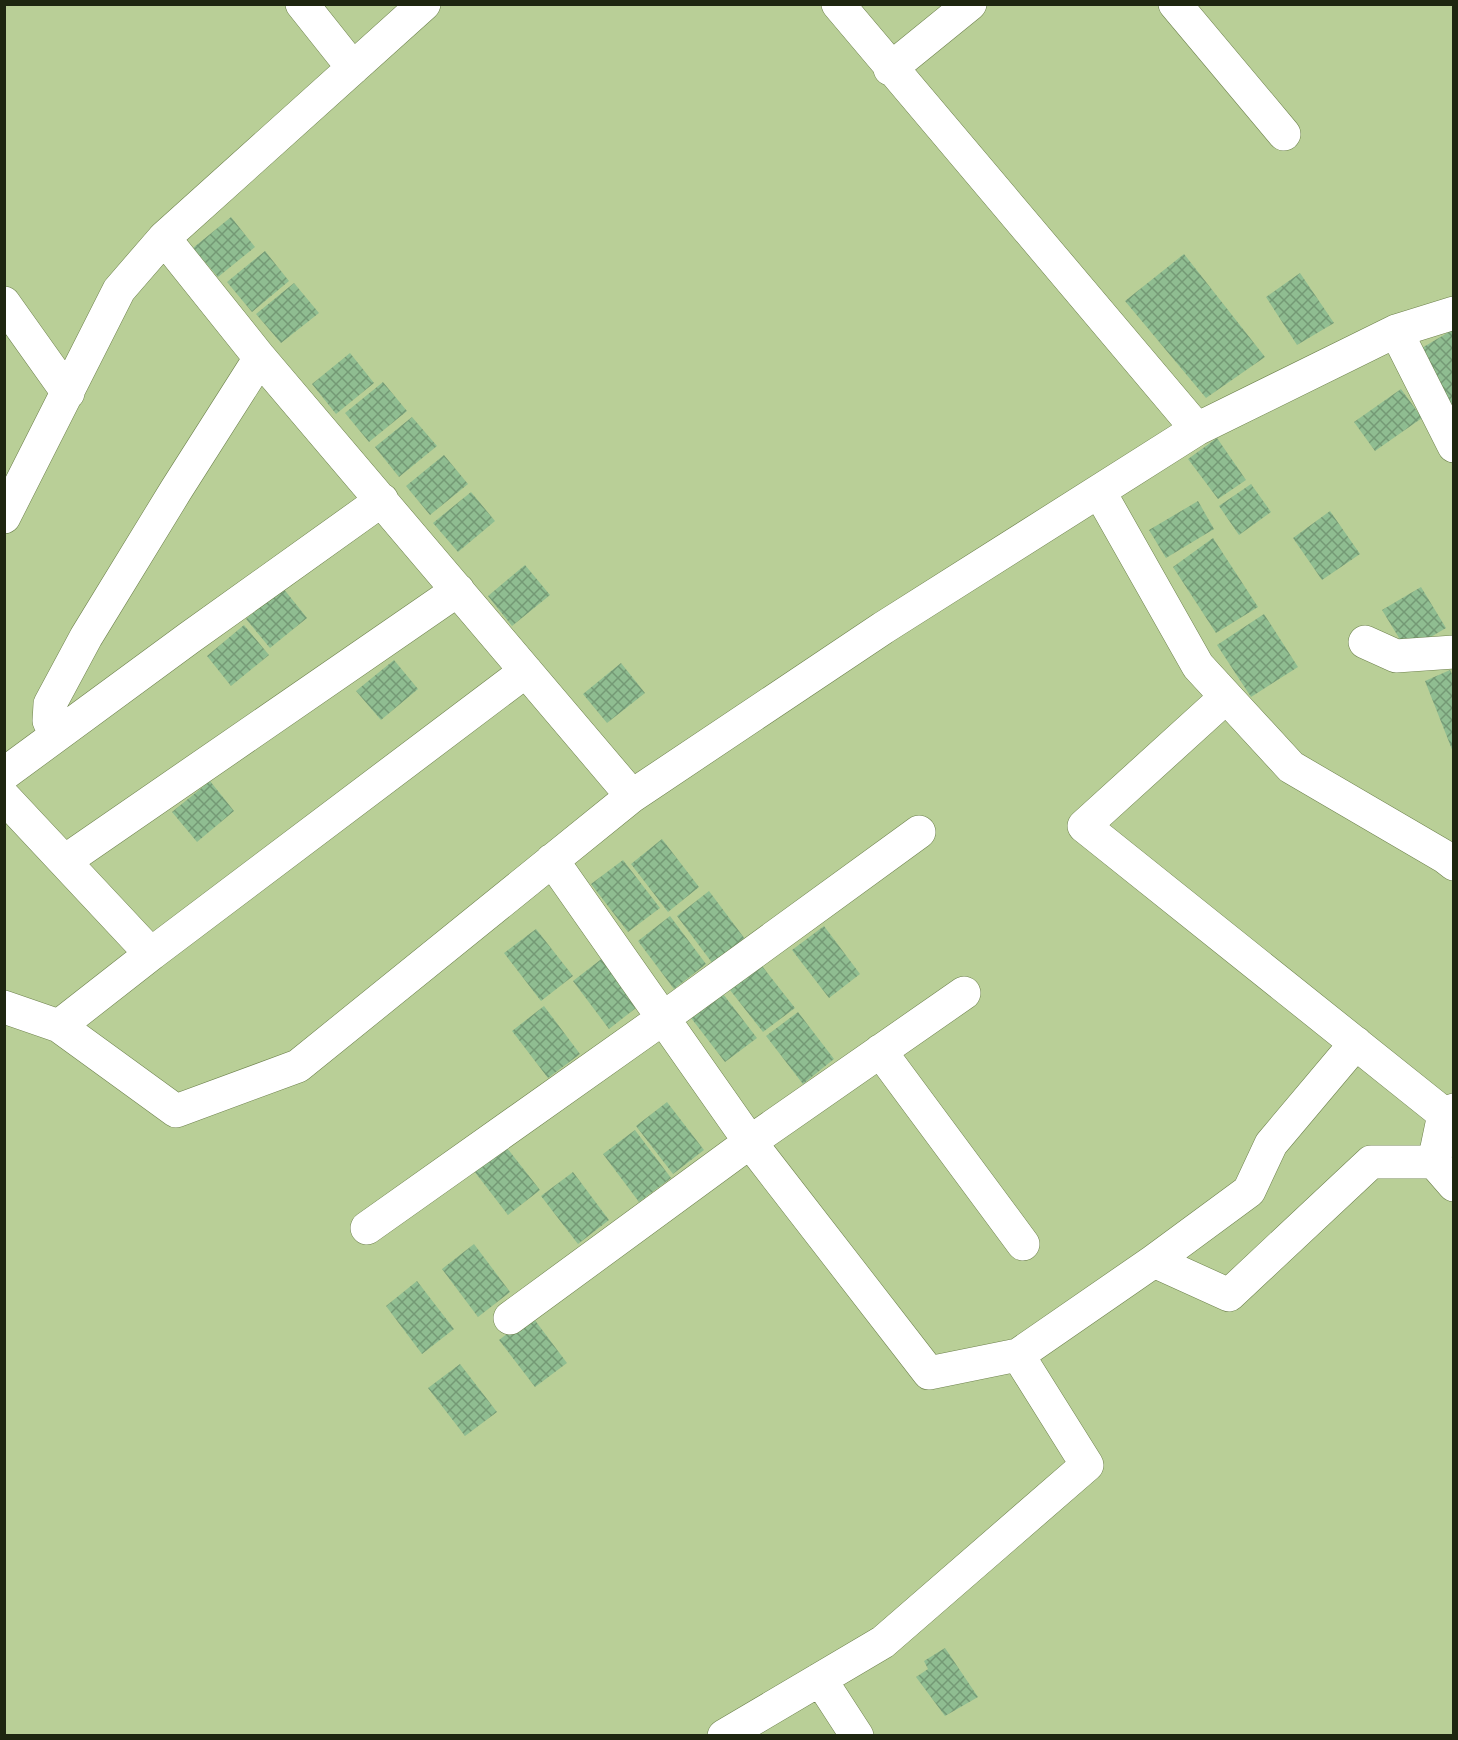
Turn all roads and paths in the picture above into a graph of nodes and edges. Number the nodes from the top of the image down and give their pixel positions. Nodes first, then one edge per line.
1 (302, 4) edge
2 (424, 4) edge
3 (838, 4) edge
4 (970, 4) edge
5 (1175, 4) edge
6 (352, 68) junction
7 (890, 69) junction
8 (1284, 134) dead end
9 (164, 238) junction
10 (4, 303) edge
11 (1454, 313) edge
12 (1395, 331) junction
13 (260, 358) junction
14 (68, 393) junction
15 (1197, 429) junction
16 (1454, 446) edge
17 (1099, 491) junction
18 (382, 500) junction
19 (4, 516) edge
20 (458, 590) junction
21 (1365, 642) dead end
22 (1454, 652) edge
23 (526, 671) junction
24 (1226, 697) junction
25 (57, 735) junction
26 (4, 774) edge
27 (632, 796) junction
28 (4, 797) edge
29 (920, 832) dead end
30 (552, 860) junction
31 (64, 861) junction
32 (1454, 864) edge
33 (151, 954) junction
34 (964, 993) dead end
35 (4, 1007) edge
36 (662, 1019) junction
37 (59, 1026) junction
38 (1356, 1043) junction
39 (880, 1052) junction
40 (1449, 1112) edge
41 (750, 1143) junction
42 (1444, 1173) edge
43 (367, 1228) dead end
44 (1023, 1244) dead end
45 (1154, 1261) junction
46 (510, 1318) dead end
47 (1018, 1355) junction
48 (820, 1679) junction
49 (724, 1736) edge
50 (857, 1736) edge

1 - 6 street
2 - 6 street
3 - 7 street
4 - 7 street
5 - 8 street
6 - 9 street
7 - 15 street
9 - 13 street
9 - 14 street
10 - 14 street
11 - 12 street
12 - 15 street
12 - 16 street
13 - 18 street
13 - 25 street
14 - 19 street
15 - 17 street
17 - 24 street
17 - 27 street
18 - 20 street
18 - 25 street
20 - 23 street
20 - 31 street
21 - 22 street
23 - 27 street
23 - 33 street
24 - 32 street
24 - 38 street
25 - 26 street
27 - 30 street
28 - 31 street
29 - 36 street
30 - 36 street
30 - 37 street
31 - 33 street
33 - 37 street
34 - 39 street
35 - 37 street
36 - 41 street
36 - 43 street
38 - 40 street
38 - 45 street
39 - 41 street
39 - 44 street
40 - 42 street
41 - 46 street
41 - 47 street
42 - 45 street
45 - 47 street
47 - 48 street
48 - 49 street
48 - 50 street

